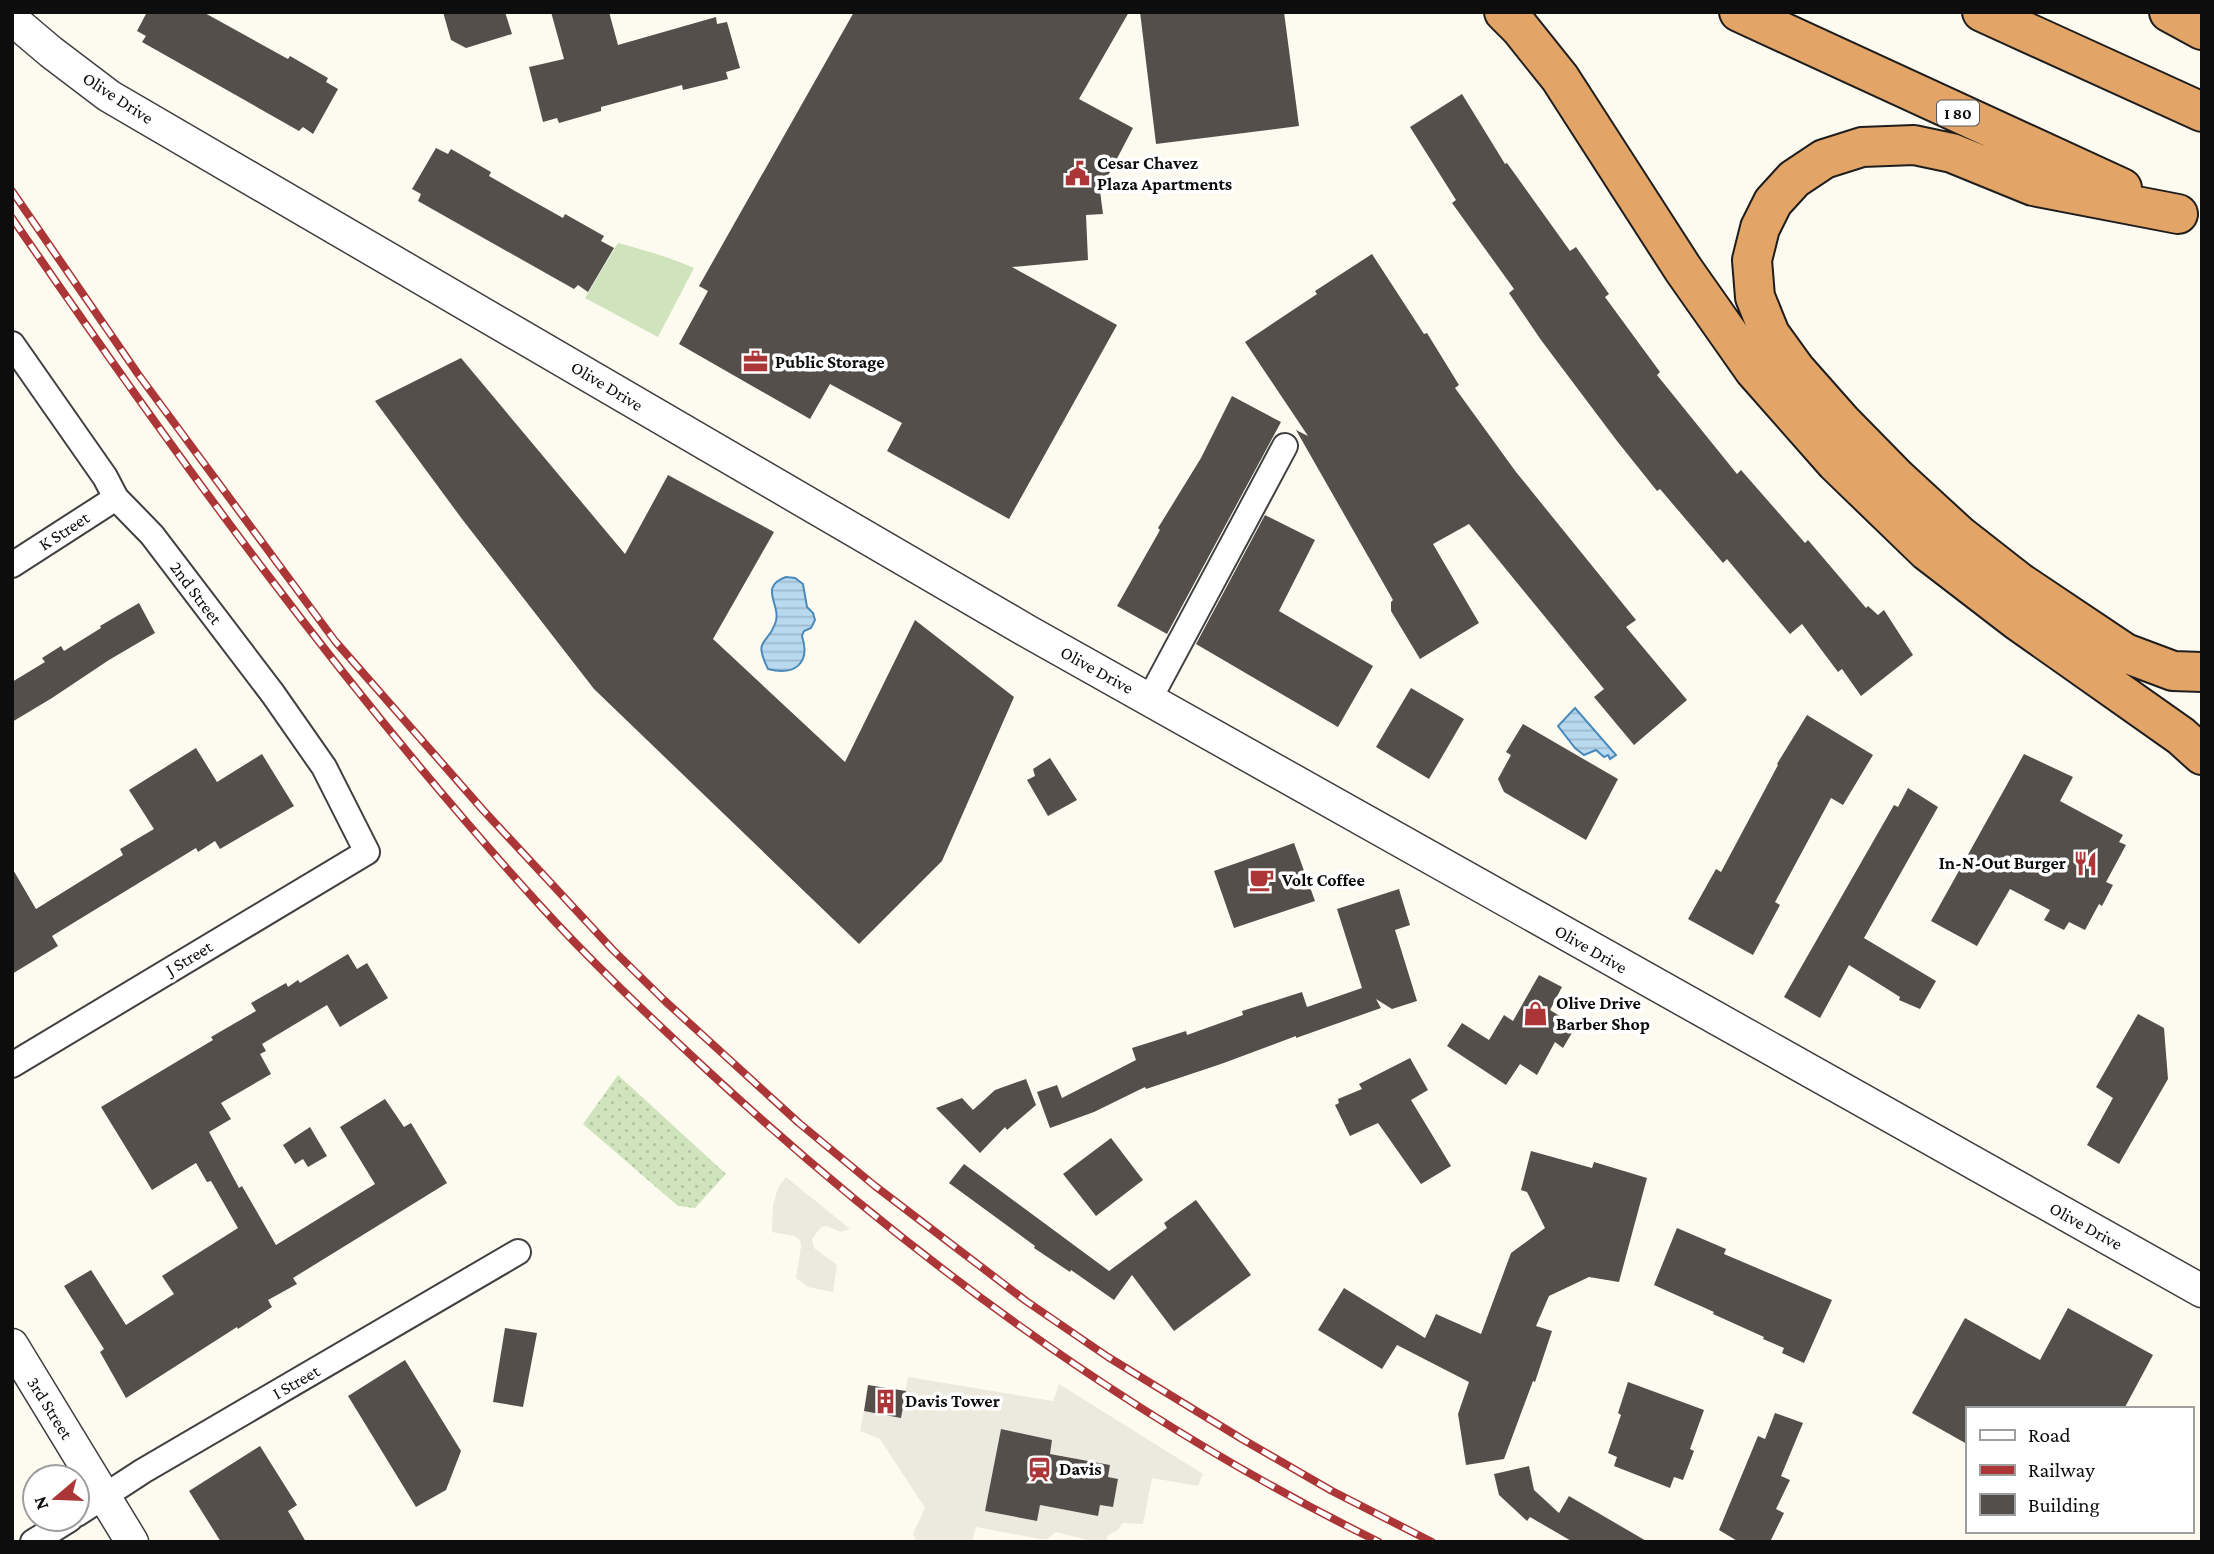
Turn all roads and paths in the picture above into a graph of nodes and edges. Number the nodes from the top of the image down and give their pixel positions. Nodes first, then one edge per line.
1 (1504, 12) edge
2 (1739, 12) edge
3 (1982, 12) edge
4 (2169, 12) edge
5 (12, 19) edge
6 (2202, 30) edge
7 (2202, 112) edge
8 (2190, 219) edge
9 (12, 344) edge
10 (1286, 446) dead end
11 (116, 498) junction
12 (12, 565) edge
13 (2202, 673) edge
14 (1149, 699) junction
15 (2202, 755) edge
16 (367, 852) joint
17 (12, 1065) edge
18 (518, 1252) dead end
19 (2202, 1291) edge
20 (12, 1345) edge
21 (104, 1496) junction
22 (91, 1505) edge
23 (132, 1542) edge

1 - 15 highway
2 - 8 highway, I 80
3 - 7 highway
4 - 6 highway
5 - 14 street, Olive Drive
8 - 13 highway
9 - 11 street, 2nd Street
10 - 14 street
11 - 12 street, K Street
11 - 16 street, 2nd Street
14 - 19 street, Olive Drive
16 - 17 street, J Street
18 - 21 street, I Street
20 - 21 street, 3rd Street
21 - 22 street, I Street
21 - 23 street, 3rd Street

